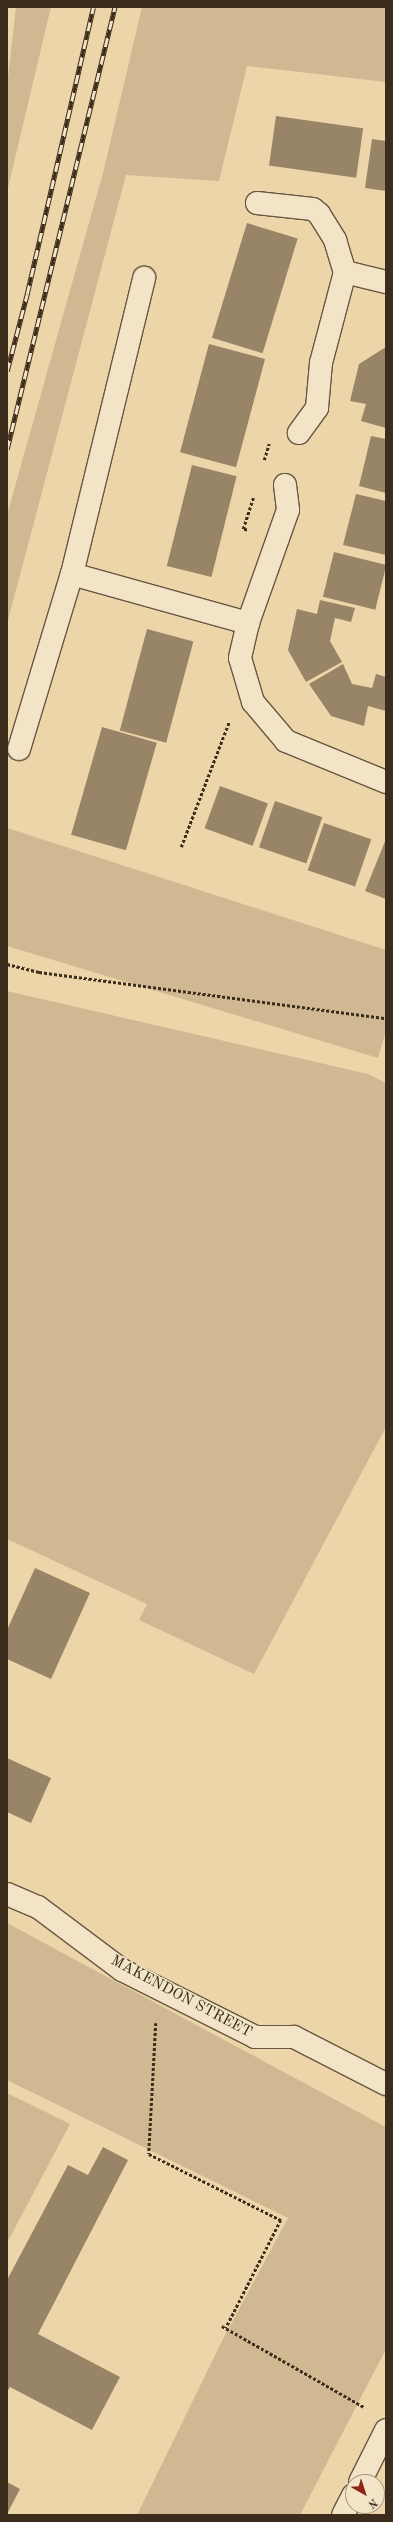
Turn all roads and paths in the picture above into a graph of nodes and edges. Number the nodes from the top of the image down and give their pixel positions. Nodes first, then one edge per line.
1 (258, 203) dead end
2 (345, 272) junction
3 (144, 278) dead end
4 (386, 282) edge
5 (299, 433) dead end
6 (285, 485) dead end
7 (72, 574) junction
8 (248, 623) junction
9 (253, 702) junction
10 (19, 749) dead end
11 (386, 782) edge
12 (181, 847) dead end
13 (7, 964) edge
14 (386, 1018) edge
15 (7, 1894) edge
16 (158, 1987) junction
17 (386, 2084) edge
18 (222, 2326) dead end
19 (226, 2328) junction
20 (366, 2408) dead end
21 (386, 2430) edge
22 (364, 2474) edge

1 - 2 street
2 - 4 street
2 - 5 street
3 - 7 street
6 - 8 street
7 - 8 street
7 - 10 street
8 - 9 street
9 - 11 street
9 - 12 path
13 - 14 path
15 - 16 street, MAKENDON STREET
16 - 17 street, MAKENDON STREET
16 - 19 path
18 - 19 path
19 - 20 path
21 - 22 street

